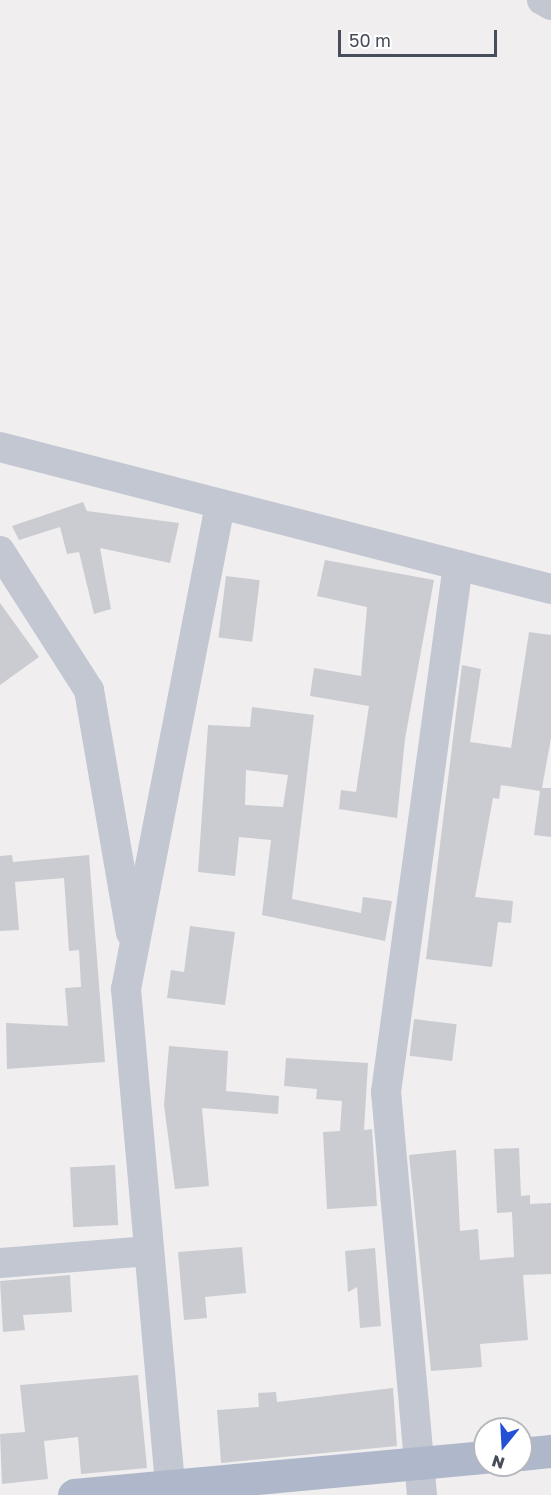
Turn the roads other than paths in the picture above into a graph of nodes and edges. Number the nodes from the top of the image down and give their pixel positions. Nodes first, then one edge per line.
1 (542, 0) edge
2 (551, 6) edge
3 (0, 447) edge
4 (220, 504) junction
5 (0, 551) edge
6 (458, 565) junction
7 (551, 589) edge
8 (134, 949) junction
9 (149, 1251) junction
10 (0, 1263) edge
11 (551, 1451) edge
12 (533, 1453) edge
13 (473, 1458) edge
14 (420, 1463) junction
15 (171, 1490) edge
16 (74, 1495) edge
17 (422, 1495) edge

1 - 2 street
3 - 4 street
4 - 6 street
4 - 8 street
5 - 8 street
6 - 7 street
6 - 14 street
8 - 9 street
9 - 10 street
9 - 15 street
11 - 12 main road
13 - 14 main road
14 - 15 main road
14 - 17 street
15 - 16 main road

